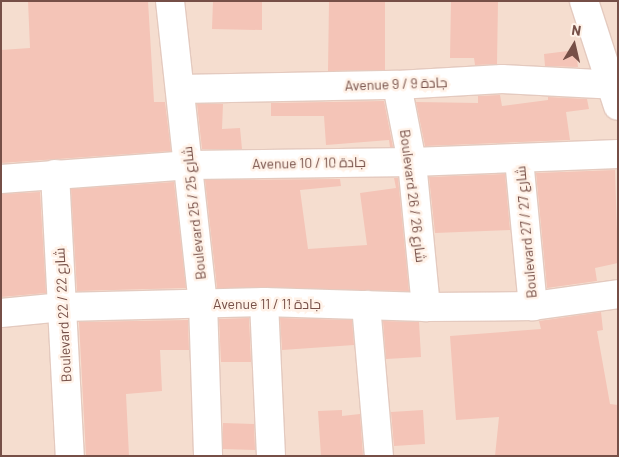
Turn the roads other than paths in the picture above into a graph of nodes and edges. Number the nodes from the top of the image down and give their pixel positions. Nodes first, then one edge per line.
1 (170, 1) edge
2 (584, 1) edge
3 (396, 85) junction
4 (180, 89) junction
5 (616, 92) edge
6 (618, 154) edge
7 (519, 159) junction
8 (412, 162) junction
9 (190, 166) junction
10 (54, 174) junction
11 (1, 179) edge
12 (618, 294) edge
13 (264, 302) junction
14 (203, 303) junction
15 (366, 305) junction
16 (533, 306) junction
17 (63, 307) junction
18 (426, 307) junction
19 (1, 313) edge
20 (70, 456) edge
21 (208, 456) edge
22 (271, 456) edge
23 (379, 456) edge

1 - 4 street, Boulevard 25 / شارع 25
2 - 5 street
3 - 4 street, Avenue 9 / جادة 9
3 - 5 street, Avenue 9 / جادة 9
3 - 8 street, Boulevard 26 / شارع 26
4 - 9 street, Boulevard 25 / شارع 25
6 - 7 street, Avenue 10 / جادة 10
7 - 8 street, Avenue 10 / جادة 10
7 - 16 street, Boulevard 27 / شارع 27
8 - 9 street, Avenue 10 / جادة 10
8 - 18 street, Boulevard 26 / شارع 26
9 - 10 street, Avenue 10 / جادة 10
9 - 14 street, Boulevard 25 / شارع 25
10 - 11 street, Avenue 10 / جادة 10
10 - 17 street, Boulevard 22 / شارع 22
12 - 16 street, Avenue 11 / جادة 11
13 - 14 street, Avenue 11 / جادة 11
13 - 15 street, Avenue 11 / جادة 11
13 - 22 street
14 - 17 street, Avenue 11 / جادة 11
14 - 21 street, Boulevard 25 / شارع 25
15 - 18 street, Avenue 11 / جادة 11
15 - 23 street
16 - 18 street, Avenue 11 / جادة 11
17 - 19 street, Avenue 11 / جادة 11
17 - 20 street, Boulevard 22 / شارع 22

